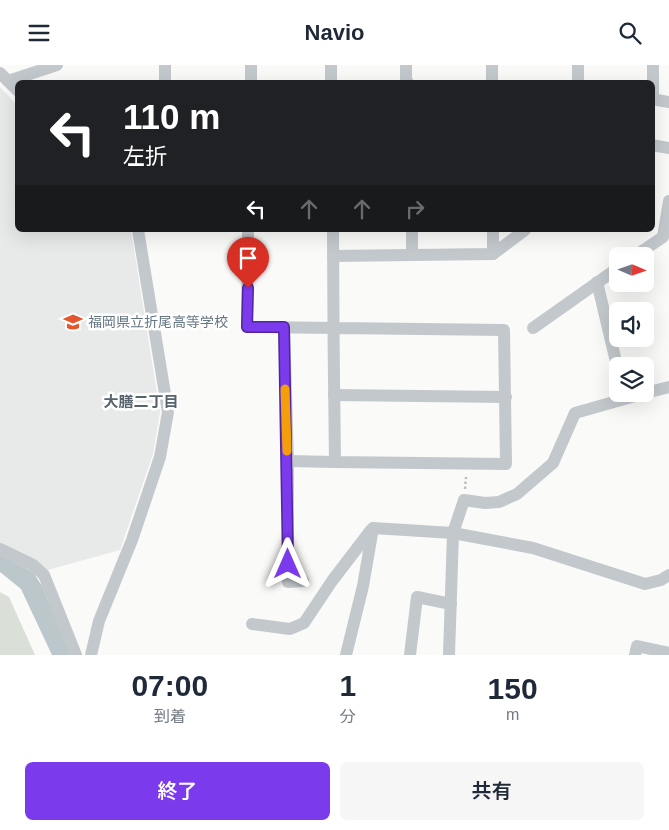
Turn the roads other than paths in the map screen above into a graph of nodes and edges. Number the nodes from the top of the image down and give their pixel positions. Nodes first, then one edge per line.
1 (57, 65) edge
2 (165, 65) edge
3 (251, 65) edge
4 (331, 65) edge
5 (406, 65) edge
6 (492, 65) edge
7 (578, 65) edge
8 (653, 65) edge
9 (4, 77) edge
10 (165, 80) edge
11 (251, 80) edge
12 (331, 80) edge
13 (406, 80) edge
14 (492, 80) edge
15 (578, 80) edge
16 (653, 80) edge
17 (15, 88) edge
18 (655, 99) edge
19 (669, 102) edge
20 (655, 146) edge
21 (669, 148) edge
22 (669, 201) edge
23 (138, 232) edge
24 (248, 232) edge
25 (333, 232) edge
26 (412, 232) edge
27 (493, 232) edge
28 (523, 232) edge
29 (648, 247) edge
30 (412, 254) junction
31 (493, 254) junction
32 (333, 255) junction
33 (609, 274) edge
34 (597, 282) junction
35 (284, 327) junction
36 (334, 327) junction
37 (533, 328) dead end
38 (615, 357) edge
39 (669, 387) edge
40 (654, 391) edge
41 (334, 395) junction
42 (506, 397) junction
43 (609, 401) edge
44 (288, 461) junction
45 (335, 462) junction
46 (372, 528) junction
47 (453, 533) junction
48 (0, 549) edge
49 (669, 575) edge
50 (303, 581) dead end
51 (451, 604) junction
52 (252, 625) dead end
53 (669, 653) edge
54 (76, 655) edge
55 (91, 655) edge
56 (346, 655) edge
57 (410, 655) edge
58 (449, 655) edge
59 (635, 655) edge

1 - 9 street
2 - 10 street
3 - 11 street
4 - 12 street
5 - 13 street
6 - 14 street
7 - 15 street
8 - 16 street
9 - 17 street
18 - 19 street
20 - 21 street
22 - 29 street
23 - 55 street
24 - 35 street
25 - 32 street
26 - 30 street
27 - 31 street
28 - 31 street
30 - 31 street
30 - 32 street
32 - 36 street
33 - 34 street
34 - 37 street
34 - 38 street
35 - 36 street
35 - 44 street
36 - 41 street
36 - 42 street
39 - 40 street
41 - 42 street
41 - 45 street
42 - 45 street
43 - 47 street
44 - 45 street
44 - 50 street
46 - 47 street
46 - 52 street
46 - 56 street
47 - 49 street
47 - 51 street
48 - 54 street
51 - 57 street
51 - 58 street
53 - 59 street

